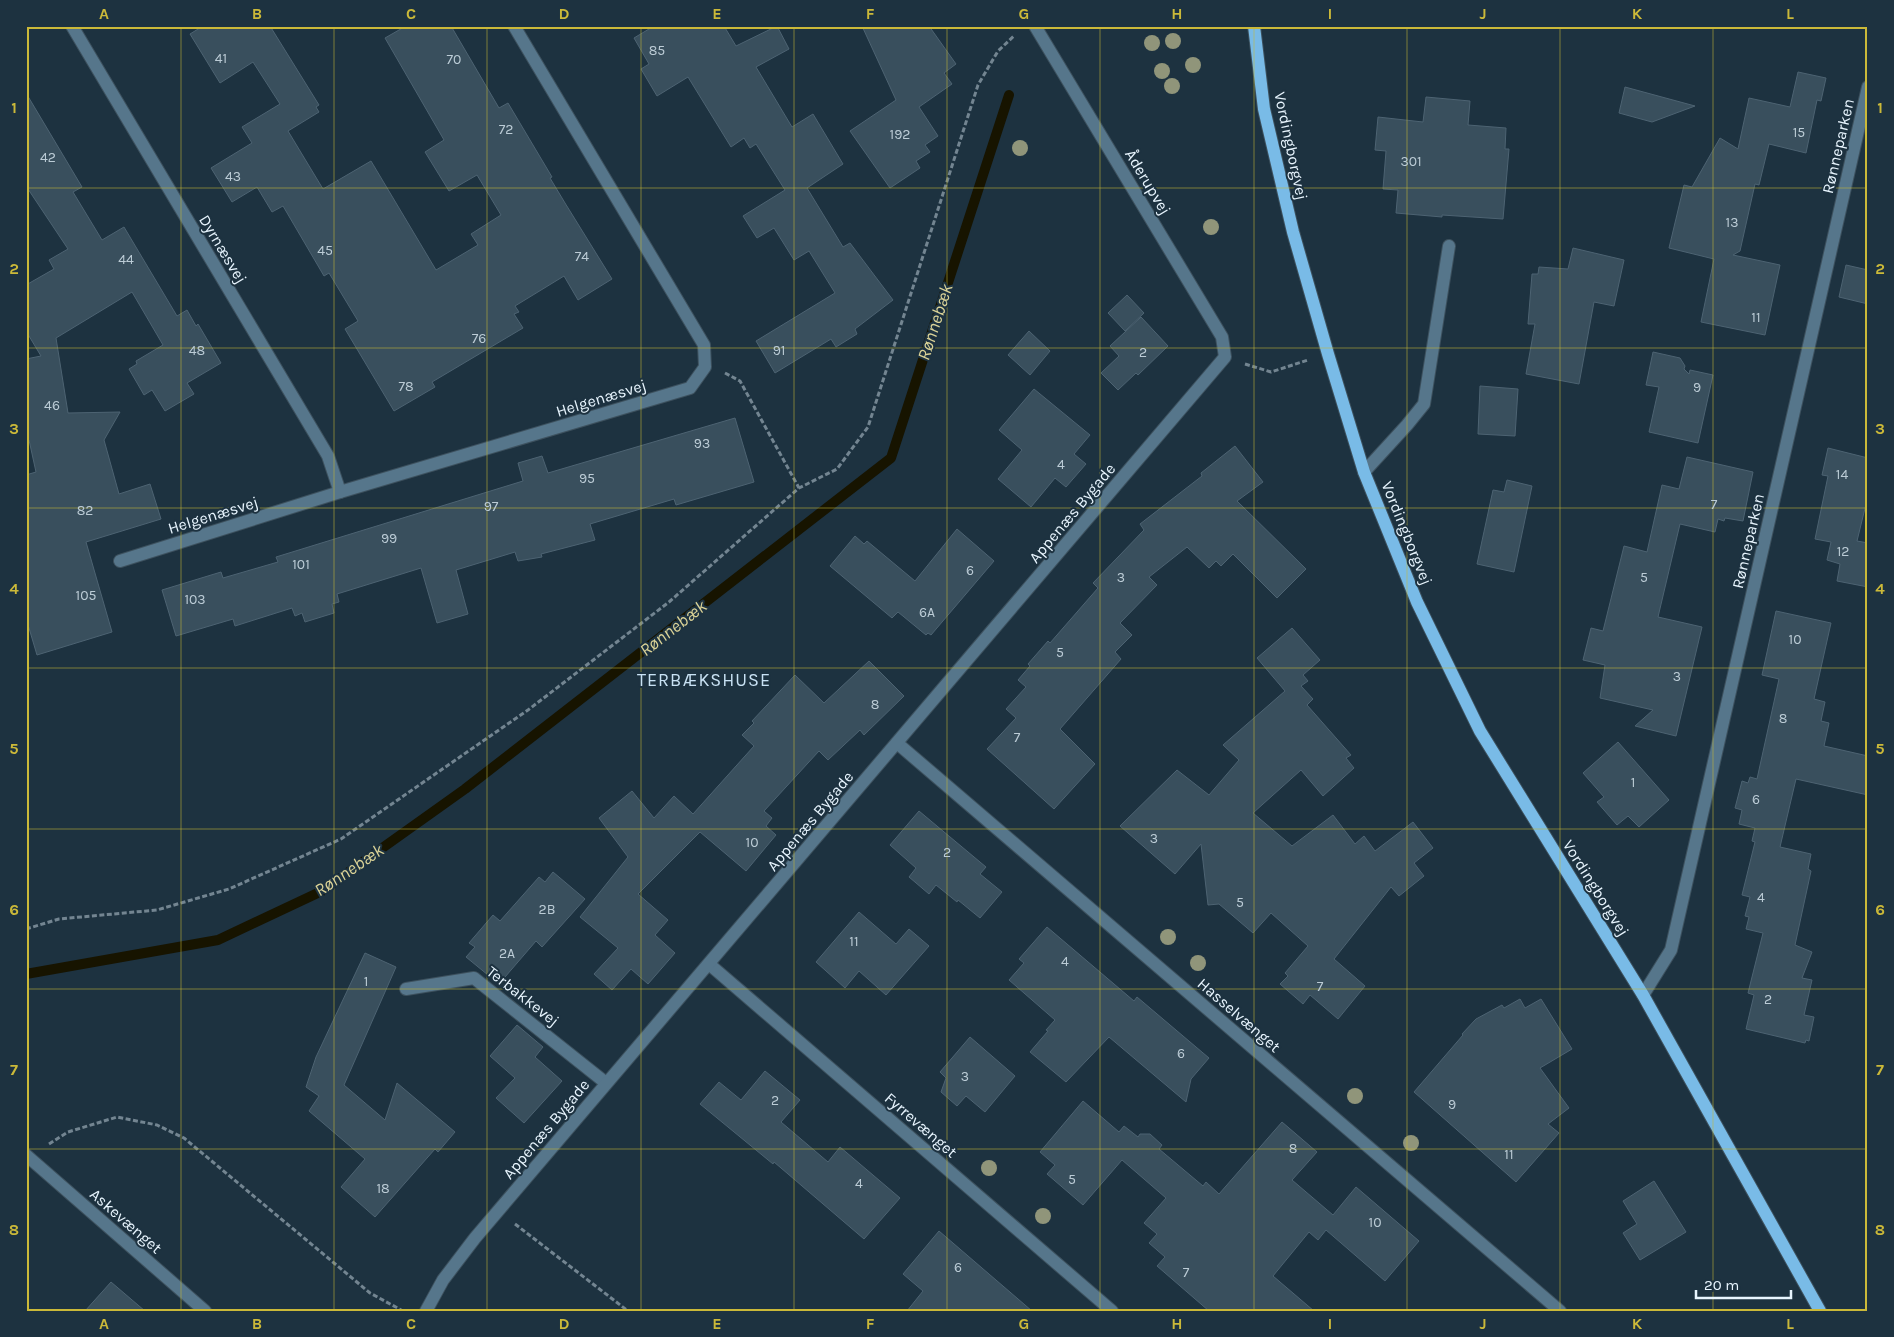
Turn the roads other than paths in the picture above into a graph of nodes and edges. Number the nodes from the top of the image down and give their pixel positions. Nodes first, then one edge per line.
1 (72, 26) edge
2 (514, 26) edge
3 (1036, 26) edge
4 (1254, 26) edge
5 (1868, 87) edge
6 (1449, 246) dead end
7 (1225, 357) joint
8 (1364, 472) junction
9 (340, 492) junction
10 (120, 561) dead end
11 (897, 744) junction
12 (709, 964) junction
13 (406, 989) dead end
14 (1643, 995) junction
15 (606, 1083) junction
16 (27, 1156) edge
17 (205, 1311) edge
18 (426, 1311) edge
19 (1112, 1311) edge
20 (1560, 1311) edge
21 (1820, 1311) edge

1 - 9 street, Dyrnæsvej
2 - 9 street, Helgenæsvej
3 - 7 street, Åderupvej
4 - 8 main road, Vordingborgvej
5 - 14 street, Rønneparken
6 - 8 street, Vordingborgvej
7 - 11 street, Appenæs Bygade
8 - 14 main road, Vordingborgvej
9 - 10 street, Helgenæsvej
11 - 12 street, Appenæs Bygade
11 - 20 street, Hasselvænget
12 - 15 street, Appenæs Bygade
12 - 19 street, Fyrrevænget
13 - 15 street, Terbakkevej
14 - 21 main road, Vordingborgvej
15 - 18 street, Appenæs Bygade
16 - 17 street, Askevænget

